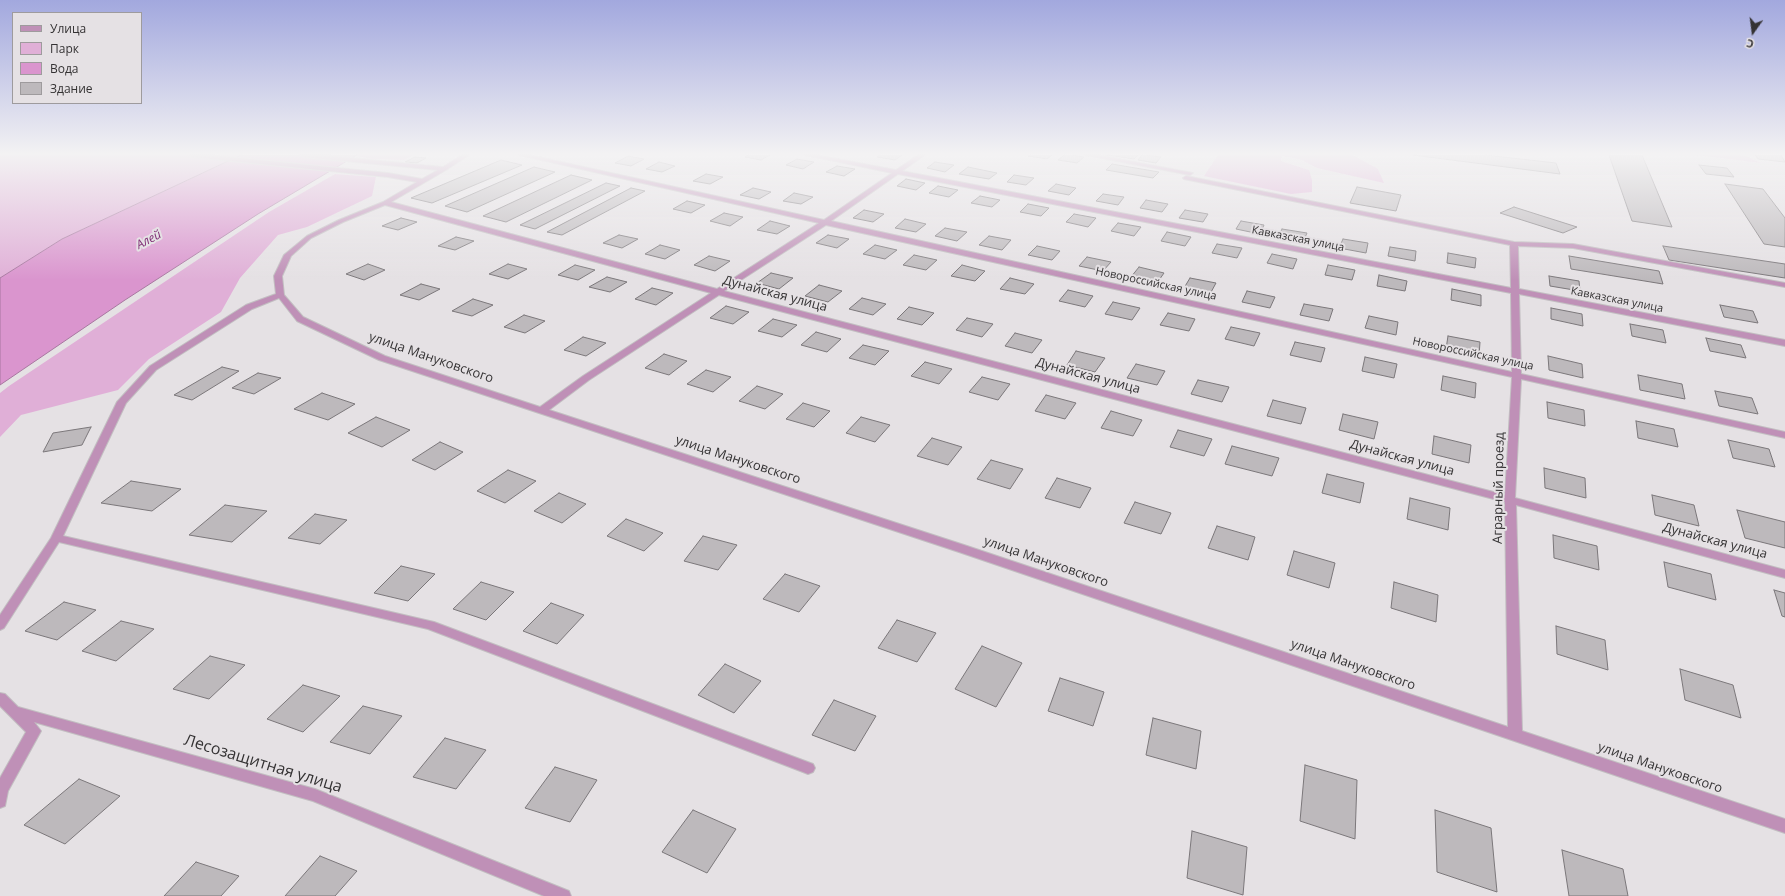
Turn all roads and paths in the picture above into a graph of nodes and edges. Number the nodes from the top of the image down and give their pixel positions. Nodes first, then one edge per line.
1 (396, 197) edge
2 (708, 197) edge
3 (861, 197) edge
4 (1024, 197) edge
5 (1288, 197) edge
6 (385, 203) junction
7 (824, 223) junction
8 (1514, 244) junction
9 (1785, 285) edge
10 (717, 292) junction
11 (1514, 292) junction
12 (280, 295) junction
13 (1785, 343) edge
14 (1517, 375) junction
15 (542, 410) junction
16 (1785, 435) edge
17 (1510, 500) junction
18 (56, 538) junction
19 (1785, 574) edge
20 (0, 625) edge
21 (0, 698) edge
22 (13, 711) junction
23 (1515, 734) junction
24 (808, 768) dead end
25 (0, 801) edge
26 (1785, 826) edge
27 (563, 896) edge

1 - 6 street
2 - 7 street, Новороссийская улица
3 - 7 street
4 - 11 street, Кавказская улица
5 - 8 street
6 - 10 street, Дунайская улица
6 - 12 street
7 - 10 street
7 - 14 street, Новороссийская улица
8 - 9 street
8 - 11 street, Аграрный проезд
10 - 15 street
10 - 17 street, Дунайская улица
11 - 13 street, Кавказская улица
11 - 14 street, Аграрный проезд
12 - 15 street, улица Мануковского
12 - 18 street
14 - 16 street, Новороссийская улица
14 - 17 street, Аграрный проезд
15 - 23 street, улица Мануковского
17 - 19 street, Дунайская улица
17 - 23 street, Аграрный проезд
18 - 20 street
18 - 24 street
21 - 22 street
22 - 25 street
22 - 27 street, Лесозащитная улица
23 - 26 street, улица Мануковского

